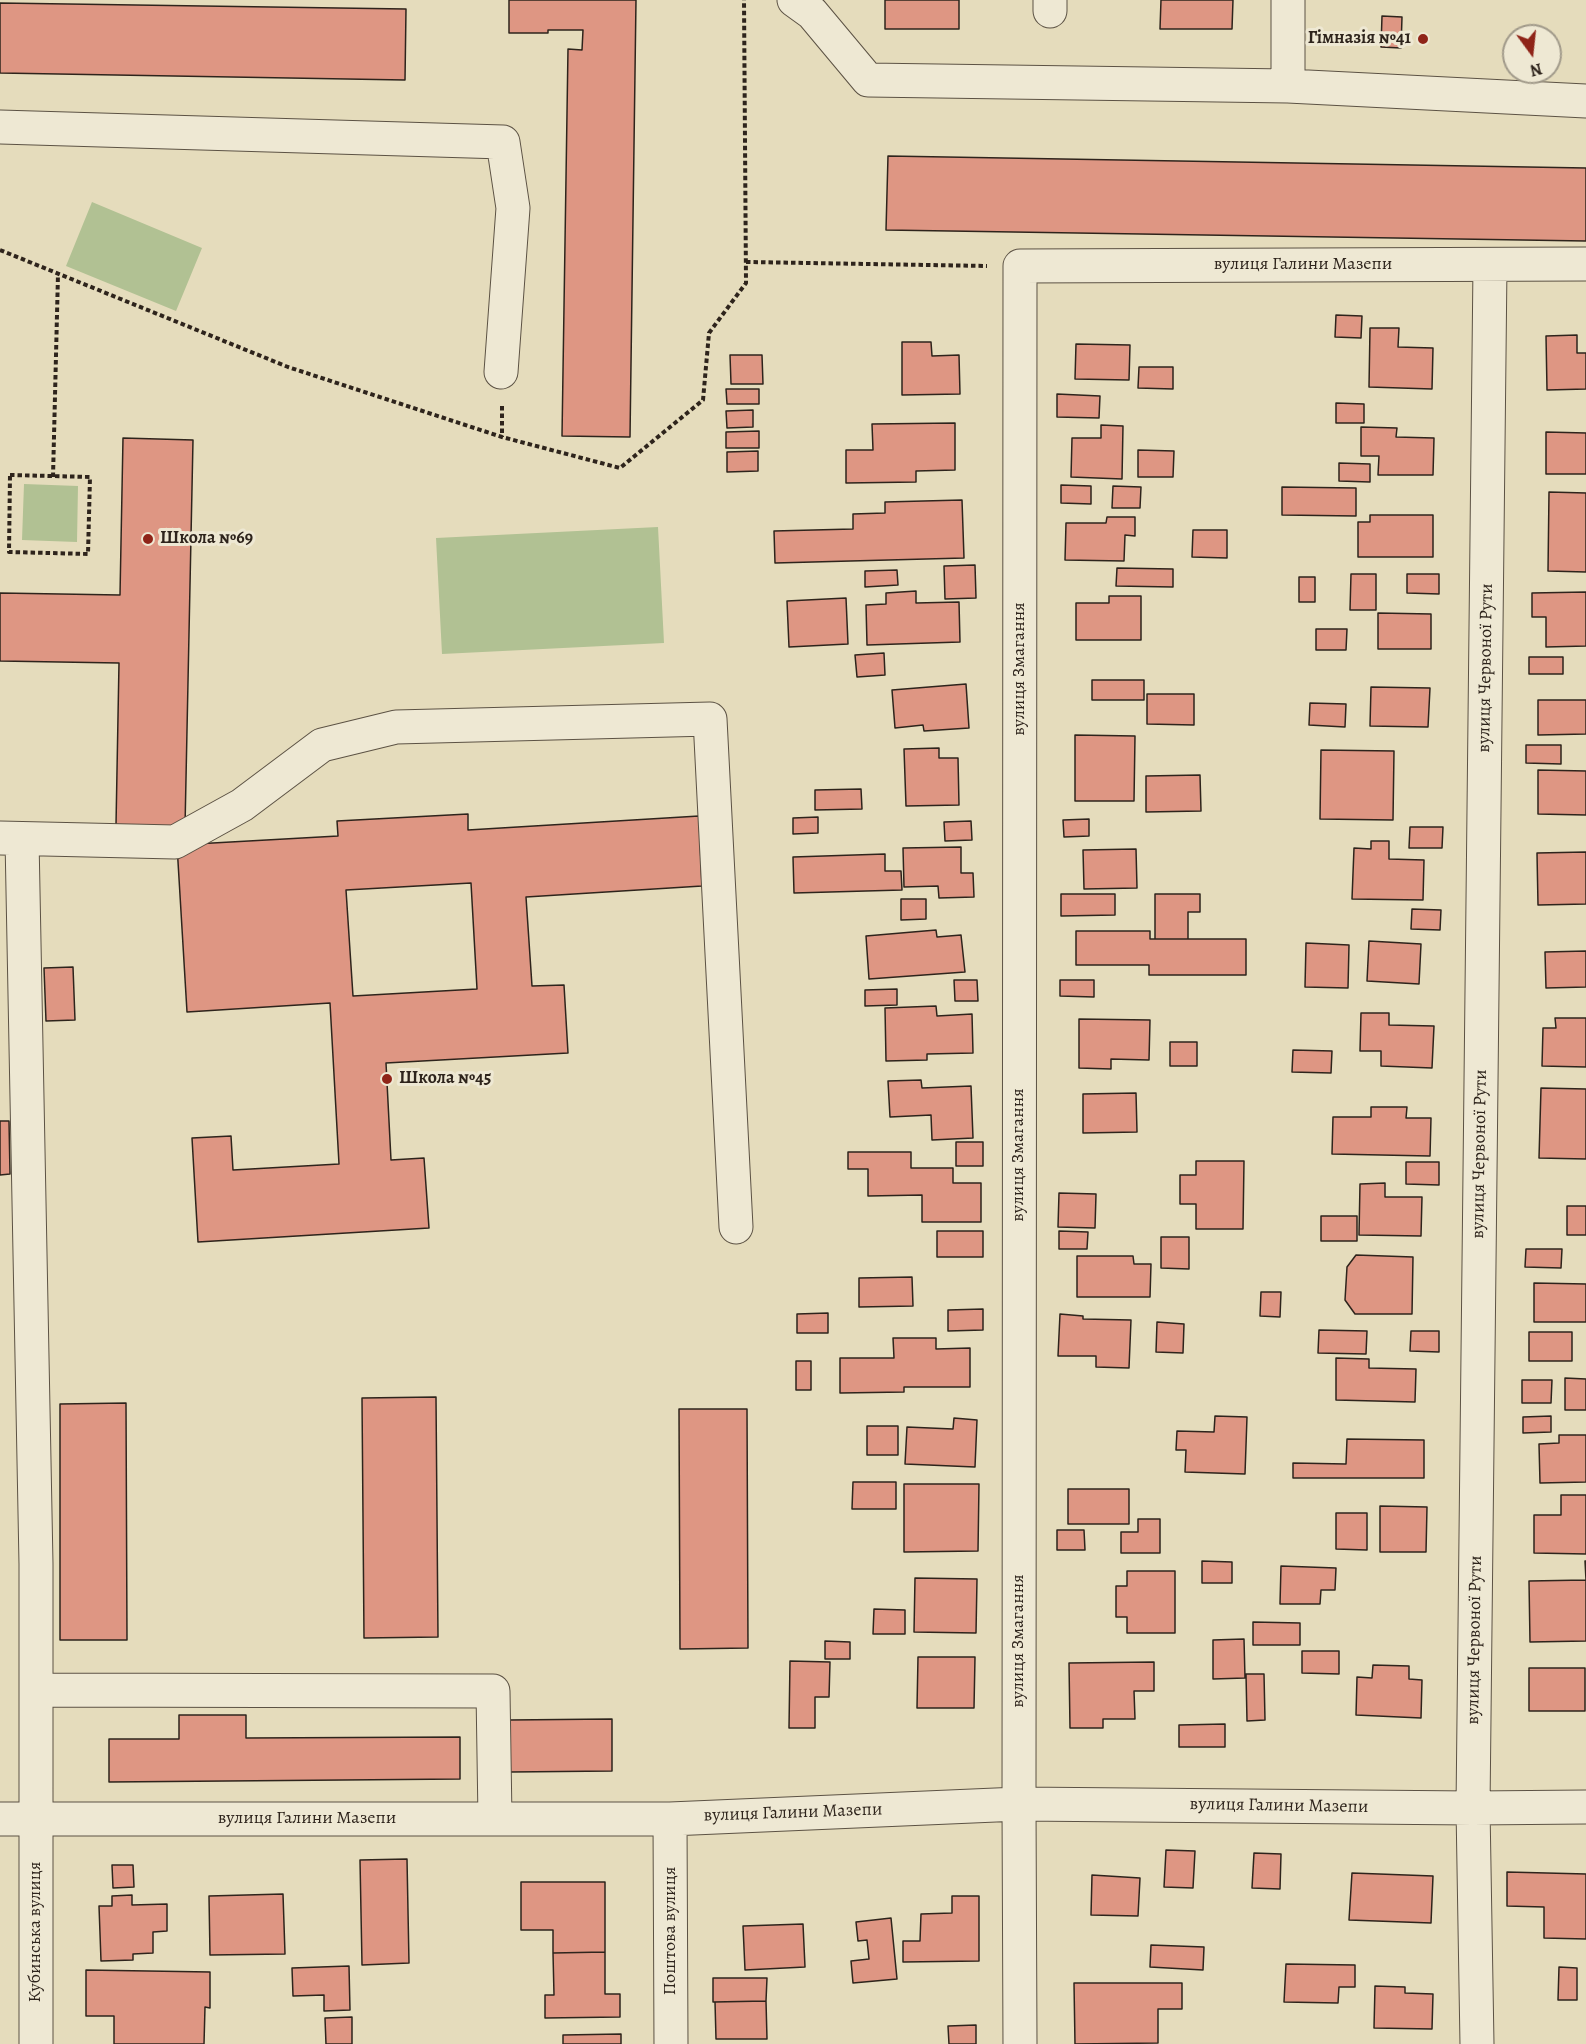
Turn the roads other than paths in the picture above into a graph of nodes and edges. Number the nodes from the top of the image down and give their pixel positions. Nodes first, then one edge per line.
1 (794, 0) edge
2 (1288, 0) edge
3 (1288, 86) junction
4 (1586, 101) edge
5 (0, 127) edge
6 (1586, 264) edge
7 (1490, 265) junction
8 (1020, 266) joint
9 (501, 372) dead end
10 (11, 838) edge
11 (736, 1227) dead end
12 (36, 1690) junction
13 (1019, 1804) junction
14 (1586, 1807) edge
15 (1473, 1808) junction
16 (0, 1819) edge
17 (36, 1819) junction
18 (495, 1819) junction
19 (670, 1819) junction
20 (36, 2044) edge
21 (671, 2044) edge
22 (1020, 2044) edge
23 (1477, 2044) edge

1 - 3 street
2 - 3 street
3 - 4 street
5 - 9 street
6 - 7 street, вулиця Галини Мазепи
7 - 8 street, вулиця Галини Мазепи
7 - 15 street, вулиця Червоної Рути
8 - 13 street, вулиця Змагання
10 - 11 street
10 - 12 street, Кубинська вулиця
12 - 17 street, Кубинська вулиця
12 - 18 street
13 - 15 street, вулиця Галини Мазепи
13 - 19 street, вулиця Галини Мазепи
13 - 22 street, вулиця Змагання
14 - 15 street, вулиця Галини Мазепи
15 - 23 street, вулиця Червоної Рути
16 - 17 street, вулиця Галини Мазепи
17 - 18 street, вулиця Галини Мазепи
17 - 20 street, Кубинська вулиця
18 - 19 street, вулиця Галини Мазепи
19 - 21 street, Поштова вулиця

